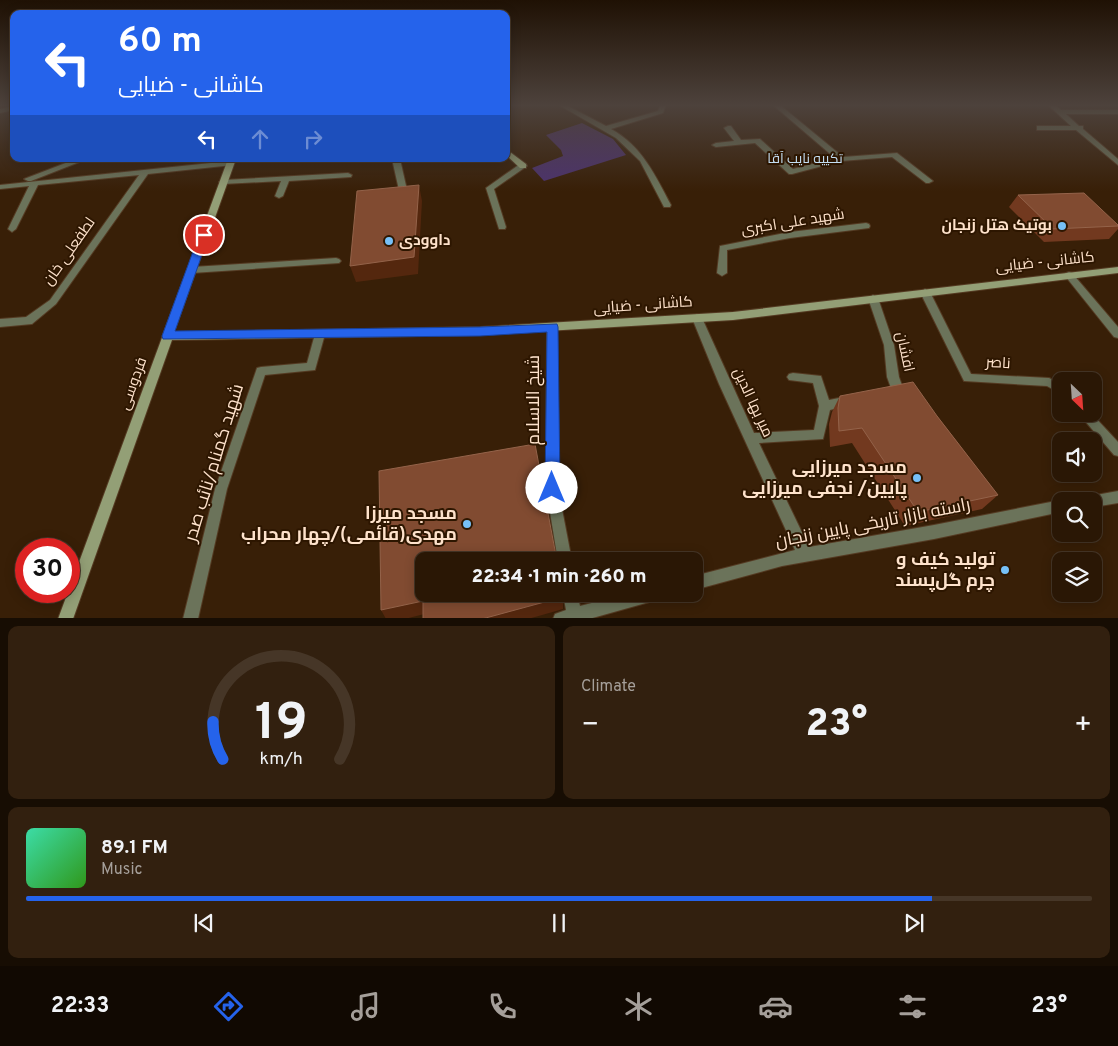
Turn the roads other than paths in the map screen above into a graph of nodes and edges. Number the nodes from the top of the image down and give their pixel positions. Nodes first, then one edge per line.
1 (615, 134) edge
2 (733, 134) edge
3 (812, 134) edge
4 (1086, 134) edge
5 (739, 142) junction
6 (716, 145) dead end
7 (510, 155) edge
8 (841, 158) junction
9 (69, 162) edge
10 (222, 162) edge
11 (231, 162) edge
12 (397, 162) edge
13 (1118, 163) edge
14 (146, 171) junction
15 (348, 175) dead end
16 (286, 179) junction
17 (929, 181) dead end
18 (223, 182) junction
19 (35, 183) junction
20 (2, 187) edge
21 (279, 196) dead end
22 (405, 199) edge
23 (666, 205) dead end
24 (866, 226) dead end
25 (502, 227) dead end
26 (12, 229) dead end
27 (336, 261) dead end
28 (192, 270) junction
29 (1118, 270) edge
30 (722, 274) dead end
31 (1069, 275) junction
32 (925, 292) junction
33 (873, 298) junction
34 (698, 318) junction
35 (0, 323) edge
36 (552, 327) junction
37 (320, 334) junction
38 (1118, 334) edge
39 (168, 336) junction
40 (793, 377) dead end
41 (1052, 384) edge
42 (880, 395) edge
43 (862, 398) edge
44 (825, 406) junction
45 (1092, 422) edge
46 (751, 438) junction
47 (1118, 452) edge
48 (1118, 497) edge
49 (1102, 499) edge
50 (1052, 508) edge
51 (563, 552) edge
52 (805, 555) junction
53 (703, 581) edge
54 (569, 602) edge
55 (623, 602) edge
56 (567, 617) edge
57 (65, 618) edge
58 (190, 618) edge

1 - 23 street
2 - 5 street
3 - 8 street
4 - 13 street
5 - 6 street
5 - 8 street
7 - 25 street
8 - 17 street
9 - 20 street
10 - 14 street
11 - 18 street, فردوسی
12 - 22 street
14 - 19 street
14 - 35 street, لطفعلی خان
15 - 16 street
16 - 18 street
16 - 21 street
18 - 28 street, فردوسی
19 - 20 street
19 - 26 street
24 - 30 street, شهید علی اکبری
27 - 28 street
28 - 39 street, فردوسی
29 - 31 street, کاشانی - ضیایی
31 - 32 street, کاشانی - ضیایی
31 - 38 street
32 - 33 street, کاشانی - ضیایی
32 - 41 street, ناصر
33 - 34 street, کاشانی - ضیایی
33 - 42 street, افشان
34 - 36 street, کاشانی - ضیایی
34 - 46 street, میر بها الدین
36 - 37 street, کاشانی - ضیایی
36 - 51 street, شیخ الاسلام
37 - 39 street, کاشانی - ضیایی
37 - 58 street, شهید گمنام/نائب صدر
39 - 57 street, فردوسی
40 - 44 street
43 - 44 street
44 - 46 street
45 - 47 street
46 - 52 street, میر بها الدین
48 - 49 street
50 - 52 street, راسته بازار تاریخی پایین زنجان
52 - 53 street, راسته بازار تاریخی پایین زنجان
54 - 56 street
55 - 56 street

